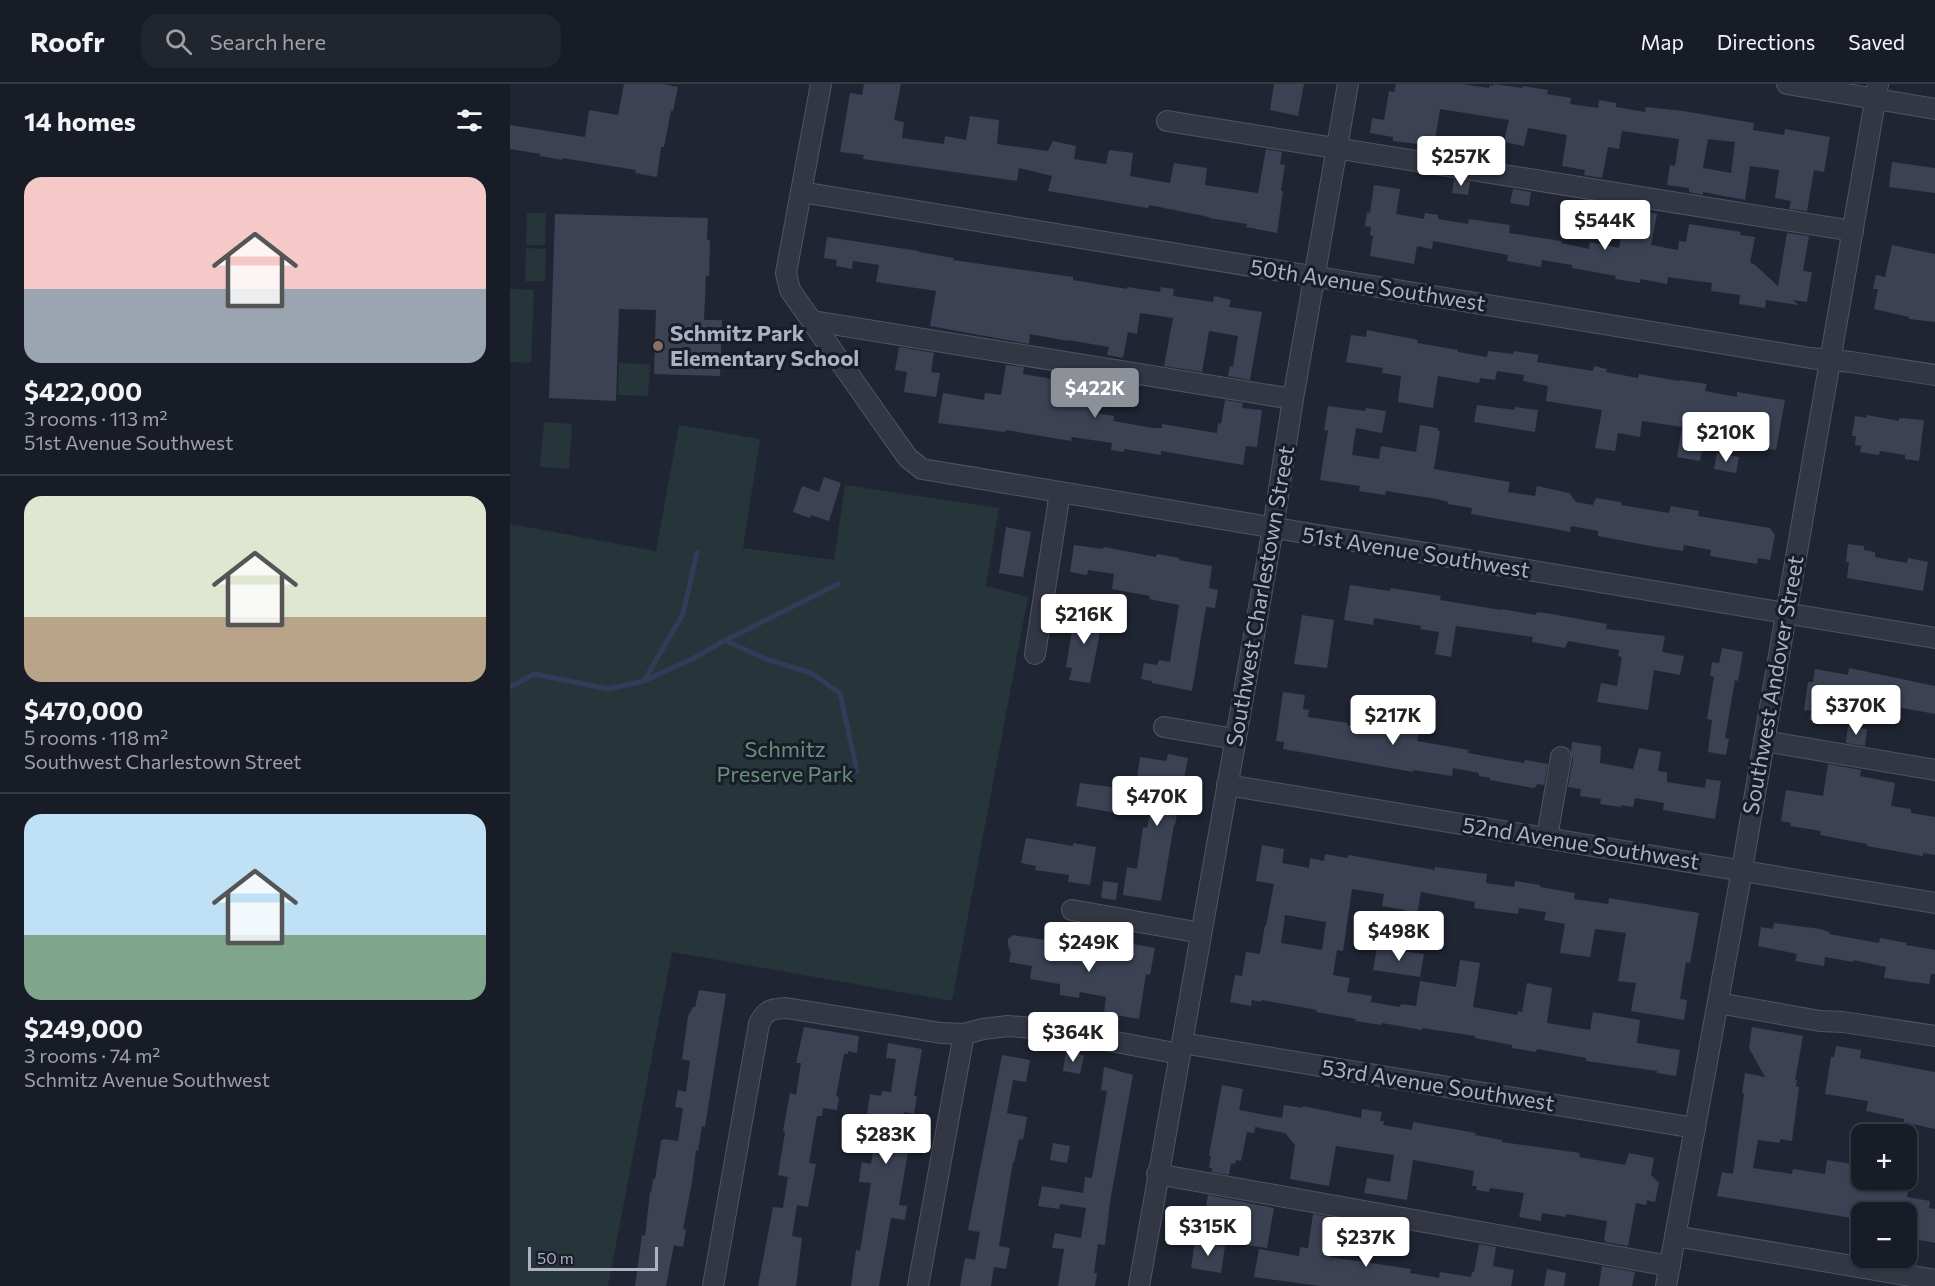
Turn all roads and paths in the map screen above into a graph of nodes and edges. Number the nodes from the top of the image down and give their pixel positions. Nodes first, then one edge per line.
1 (821, 84) edge
2 (1348, 84) edge
3 (1787, 84) edge
4 (1876, 91) edge
5 (1935, 109) edge
6 (1167, 121) dead end
7 (1336, 148) junction
8 (801, 192) junction
9 (1853, 231) junction
10 (1315, 277) junction
11 (813, 321) junction
12 (1831, 360) junction
13 (1935, 375) edge
14 (1293, 399) junction
15 (1060, 492) junction
16 (1273, 528) junction
17 (1785, 613) junction
18 (1935, 638) edge
19 (1035, 654) dead end
20 (1164, 727) dead end
21 (1235, 739) junction
22 (1764, 741) junction
23 (1561, 757) dead end
24 (1935, 770) edge
25 (1227, 785) junction
26 (1547, 837) junction
27 (1742, 869) junction
28 (1935, 903) edge
29 (1072, 910) dead end
30 (1201, 933) junction
31 (1718, 1003) junction
32 (964, 1034) junction
33 (1935, 1036) edge
34 (1181, 1048) junction
35 (1695, 1128) junction
36 (1158, 1174) junction
37 (1675, 1236) junction
38 (1670, 1266) junction
39 (1935, 1280) edge
40 (713, 1286) edge
41 (918, 1286) edge
42 (1139, 1286) edge
43 (1666, 1286) edge

1 - 8 street
2 - 7 street, Southwest Charlestown Street
3 - 4 street
4 - 5 street
4 - 9 street, Southwest Andover Street
6 - 7 street
7 - 9 street
7 - 10 street, Southwest Charlestown Street
8 - 10 street, 50th Avenue Southwest
8 - 11 street, 51st Avenue Southwest
9 - 12 street, Southwest Andover Street
10 - 12 street, 50th Avenue Southwest
10 - 14 street, Southwest Charlestown Street
11 - 14 street
11 - 15 street, 51st Avenue Southwest
12 - 13 street, 50th Avenue Southwest
12 - 17 street, Southwest Andover Street
14 - 16 street, Southwest Charlestown Street
15 - 16 street, 51st Avenue Southwest
15 - 19 street
16 - 17 street, 51st Avenue Southwest
16 - 21 street, Southwest Charlestown Street
17 - 18 street, 51st Avenue Southwest
17 - 22 street, Southwest Andover Street
20 - 21 street
21 - 25 street, Southwest Charlestown Street
22 - 24 street
22 - 27 street, Southwest Andover Street
23 - 26 street
25 - 26 street, 52nd Avenue Southwest
25 - 30 street, Southwest Charlestown Street
26 - 27 street, 52nd Avenue Southwest
27 - 28 street, 52nd Avenue Southwest
27 - 31 street, Southwest Andover Street
29 - 30 street
30 - 34 street, Southwest Charlestown Street
31 - 33 street
31 - 35 street, Southwest Andover Street
32 - 34 street, 53rd Avenue Southwest
32 - 40 street, 53rd Avenue Southwest
32 - 41 street
34 - 35 street, 53rd Avenue Southwest
34 - 36 street, Southwest Charlestown Street
35 - 37 street, Southwest Andover Street
36 - 38 street
36 - 42 street, Southwest Charlestown Street
37 - 38 street, Southwest Andover Street
37 - 39 street
38 - 43 street, Southwest Andover Street

